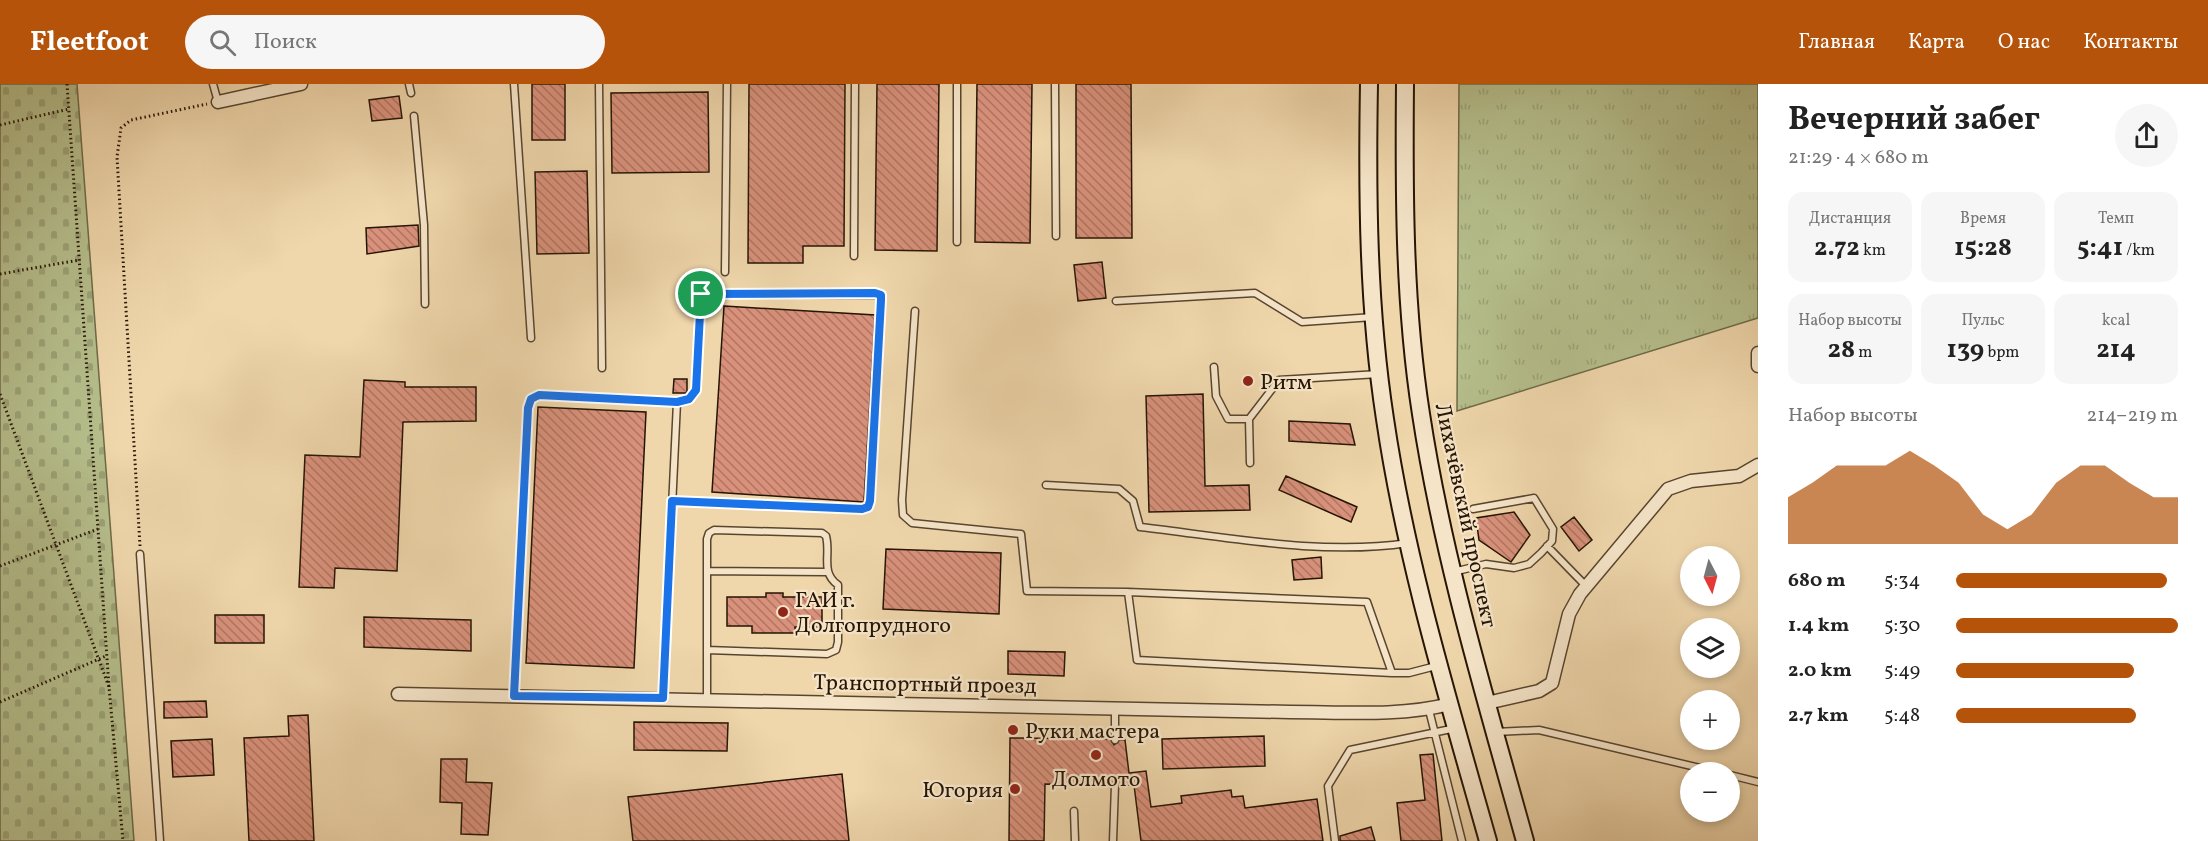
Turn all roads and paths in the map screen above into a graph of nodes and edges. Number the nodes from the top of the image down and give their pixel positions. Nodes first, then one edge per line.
1 (67, 84) edge
2 (213, 84) edge
3 (301, 84) edge
4 (409, 84) edge
5 (514, 84) edge
6 (599, 84) edge
7 (727, 84) edge
8 (855, 84) edge
9 (957, 84) edge
10 (1055, 84) edge
11 (1369, 84) edge
12 (1406, 84) edge
13 (411, 93) dead end
14 (218, 102) junction
15 (69, 109) junction
16 (414, 116) dead end
17 (0, 125) edge
18 (1056, 236) dead end
19 (957, 242) dead end
20 (854, 256) dead end
21 (79, 260) junction
22 (725, 272) dead end
23 (0, 274) edge
24 (1116, 301) dead end
25 (425, 304) dead end
26 (915, 311) dead end
27 (1374, 317) junction
28 (531, 338) dead end
29 (1758, 353) edge
30 (1758, 366) edge
31 (1214, 367) dead end
32 (602, 368) dead end
33 (1379, 374) junction
34 (0, 394) edge
35 (677, 402) junction
36 (1249, 419) junction
37 (1250, 463) dead end
38 (1758, 465) edge
39 (1046, 485) dead end
40 (672, 501) junction
41 (1473, 509) dead end
42 (98, 529) junction
43 (1409, 543) junction
44 (56, 545) junction
45 (1547, 546) junction
46 (140, 554) joint
47 (0, 566) edge
48 (706, 571) junction
49 (827, 572) junction
50 (1453, 572) junction
51 (1586, 586) junction
52 (1128, 592) junction
53 (707, 650) junction
54 (107, 656) junction
55 (99, 660) junction
56 (1439, 665) junction
57 (1392, 673) junction
58 (109, 687) junction
59 (398, 694) dead end
60 (514, 696) junction
61 (663, 698) junction
62 (707, 699) junction
63 (0, 702) edge
64 (1487, 703) junction
65 (1450, 704) junction
66 (1115, 708) junction
67 (1429, 710) junction
68 (1457, 728) junction
69 (1434, 732) junction
70 (1495, 732) junction
71 (1115, 740) dead end
72 (1680, 763) edge
73 (1740, 778) edge
74 (1758, 782) edge
75 (1115, 785) dead end
76 (1074, 811) dead end
77 (123, 841) edge
78 (160, 841) edge
79 (1075, 841) edge
80 (1113, 841) edge
81 (1335, 841) edge
82 (1462, 841) edge
83 (1488, 841) edge
84 (1525, 841) edge

1 - 15 path
2 - 14 lane
3 - 14 street
4 - 13 lane
5 - 28 lane
6 - 32 lane
7 - 22 lane
8 - 20 lane
9 - 19 lane
10 - 18 lane
11 - 27 main road
12 - 50 main road, Лихачёвский проспект
14 - 46 path
15 - 17 path
15 - 21 path
16 - 25 lane
21 - 23 path
21 - 42 path
24 - 27 lane
26 - 52 lane
27 - 33 main road
29 - 30 street
31 - 36 lane
33 - 36 lane
33 - 43 main road
34 - 44 path
35 - 40 lane
35 - 40 lane
35 - 60 lane
36 - 37 lane
38 - 51 street
39 - 43 lane
40 - 61 lane
41 - 45 lane
42 - 44 path
42 - 54 path
43 - 56 main road
44 - 47 path
44 - 55 path
45 - 50 lane
45 - 51 lane
46 - 78 lane
48 - 49 lane
48 - 49 lane
48 - 53 lane
49 - 53 lane
50 - 64 main road, Лихачёвский проспект
51 - 64 street
52 - 57 lane
52 - 57 lane
53 - 62 lane
54 - 55 path
54 - 58 path
55 - 58 path
55 - 63 path
56 - 57 lane
56 - 65 main road
58 - 77 path
59 - 60 street, Транспортный проезд
60 - 61 street, Транспортный проезд
61 - 62 street, Транспортный проезд
62 - 66 street, Транспортный проезд
64 - 70 main road, Лихачёвский проспект
65 - 67 street, Транспортный проезд
65 - 68 main road
66 - 67 street, Транспортный проезд
66 - 71 lane
67 - 69 lane
68 - 69 lane
68 - 83 main road
69 - 81 lane
69 - 82 lane
70 - 72 lane
70 - 84 main road, Лихачёвский проспект
73 - 74 lane
75 - 80 lane
76 - 79 lane

